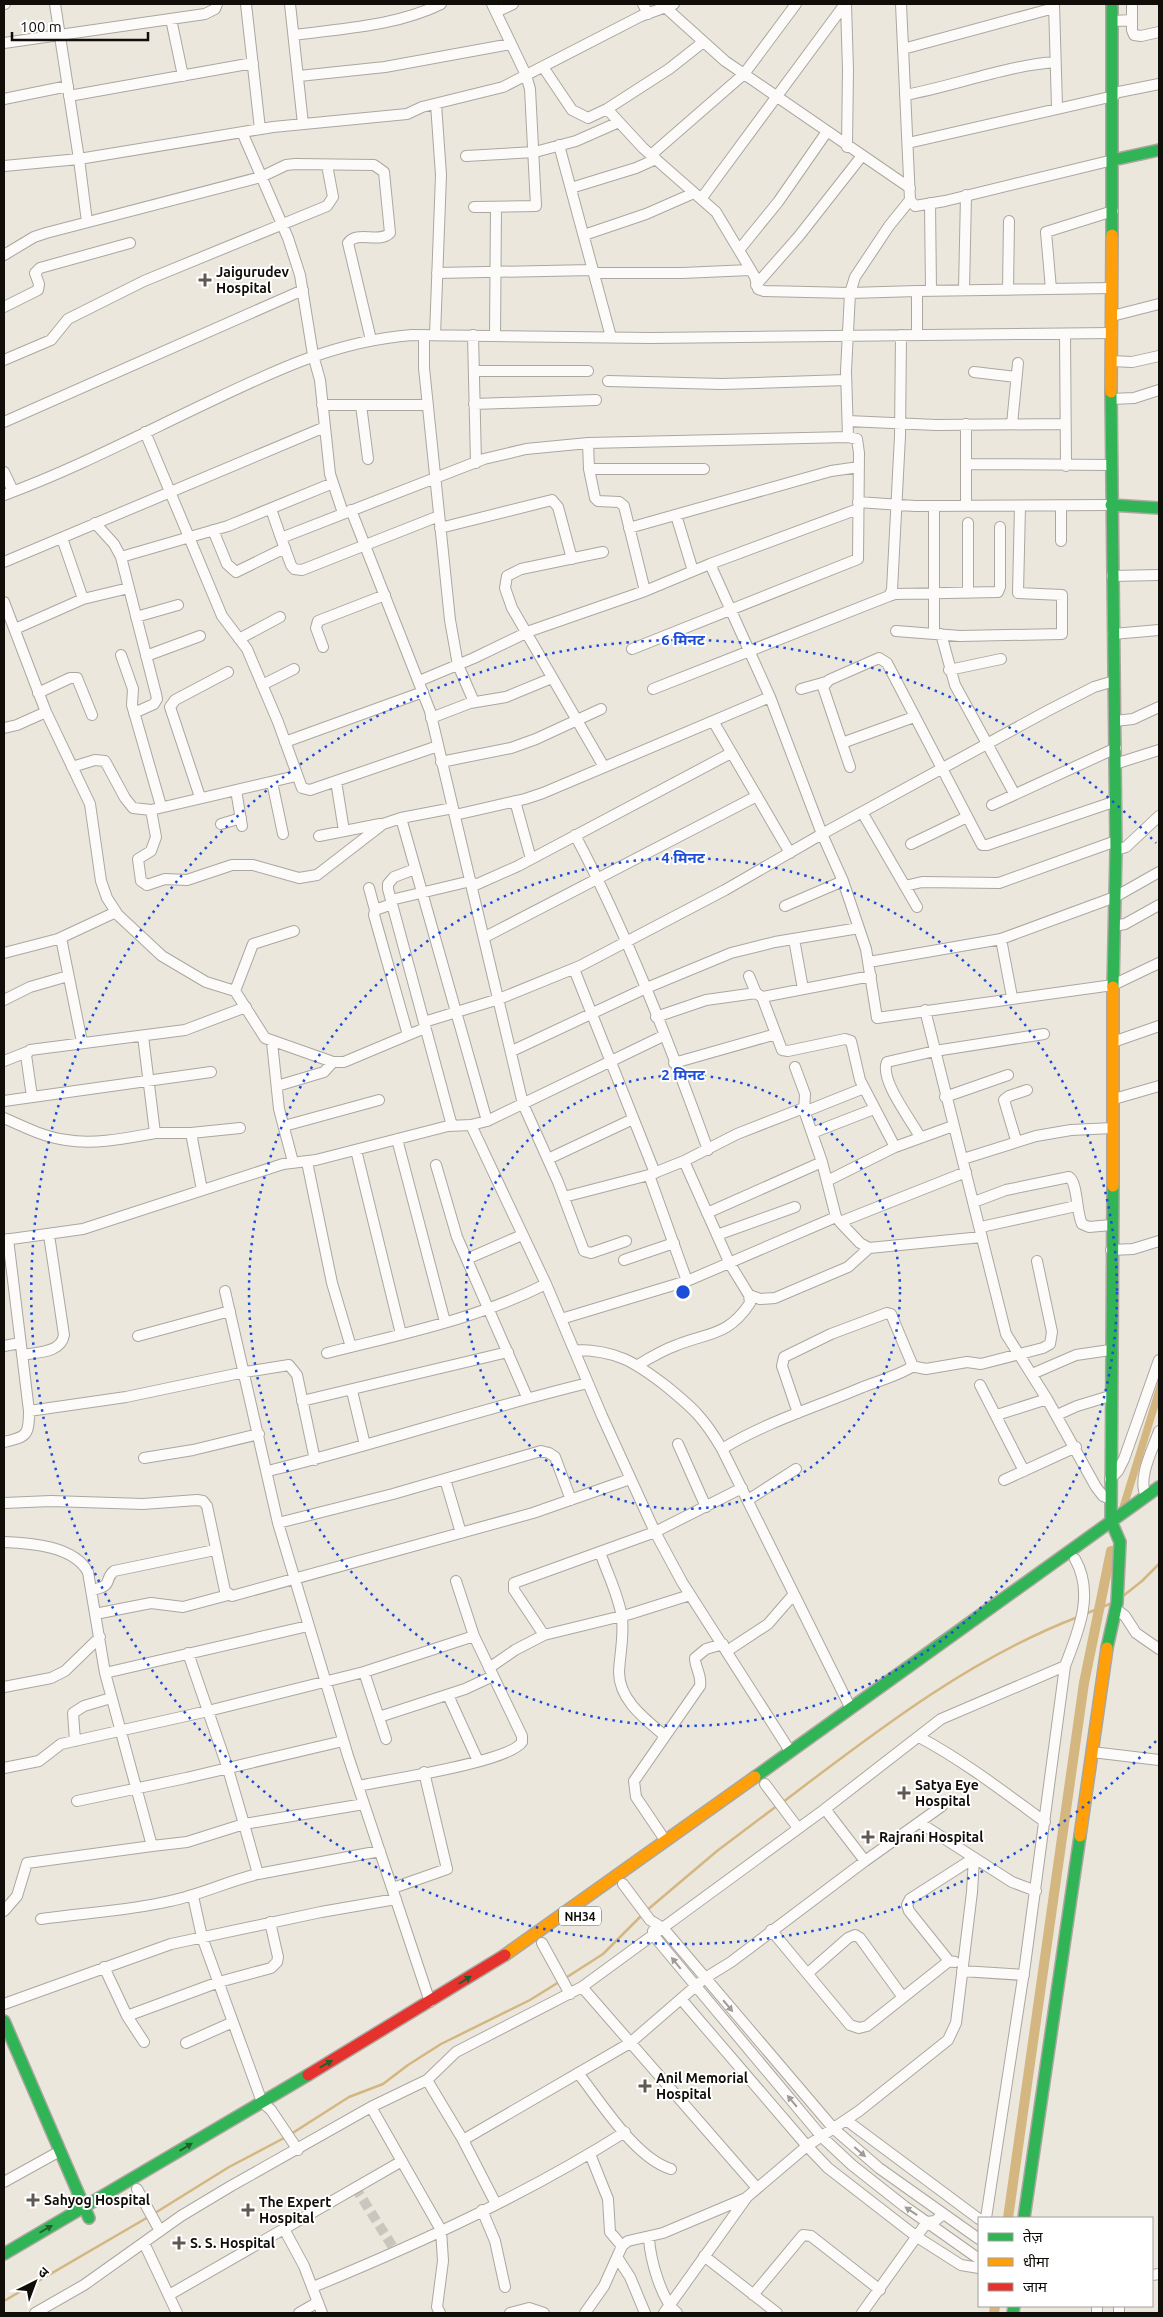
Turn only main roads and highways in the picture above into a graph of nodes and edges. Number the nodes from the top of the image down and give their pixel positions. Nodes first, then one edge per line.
1 (1112, 4) edge
2 (1159, 150) edge
3 (1113, 160) junction
4 (1111, 505) junction
5 (1159, 508) edge
6 (1159, 1487) edge
7 (1159, 1501) edge
8 (1138, 1508) junction
9 (1113, 1526) junction
10 (836, 1733) dead end
11 (813, 1750) dead end
12 (4, 2021) edge
13 (364, 2055) dead end
14 (323, 2080) dead end
15 (86, 2213) junction
16 (1024, 2217) edge
17 (4, 2254) edge
18 (4, 2267) edge

1 - 3 main road
2 - 3 main road
3 - 4 main road
4 - 5 main road
4 - 9 main road
6 - 8 main road, NH34
7 - 8 main road, NH34
8 - 9 main road, NH34
9 - 10 main road, NH34
15 -> 9 main road, NH34
9 - 16 main road
11 - 13 main road, NH34
12 - 15 main road
14 - 15 main road, NH34
17 -> 15 main road, NH34
15 - 18 main road, NH34

